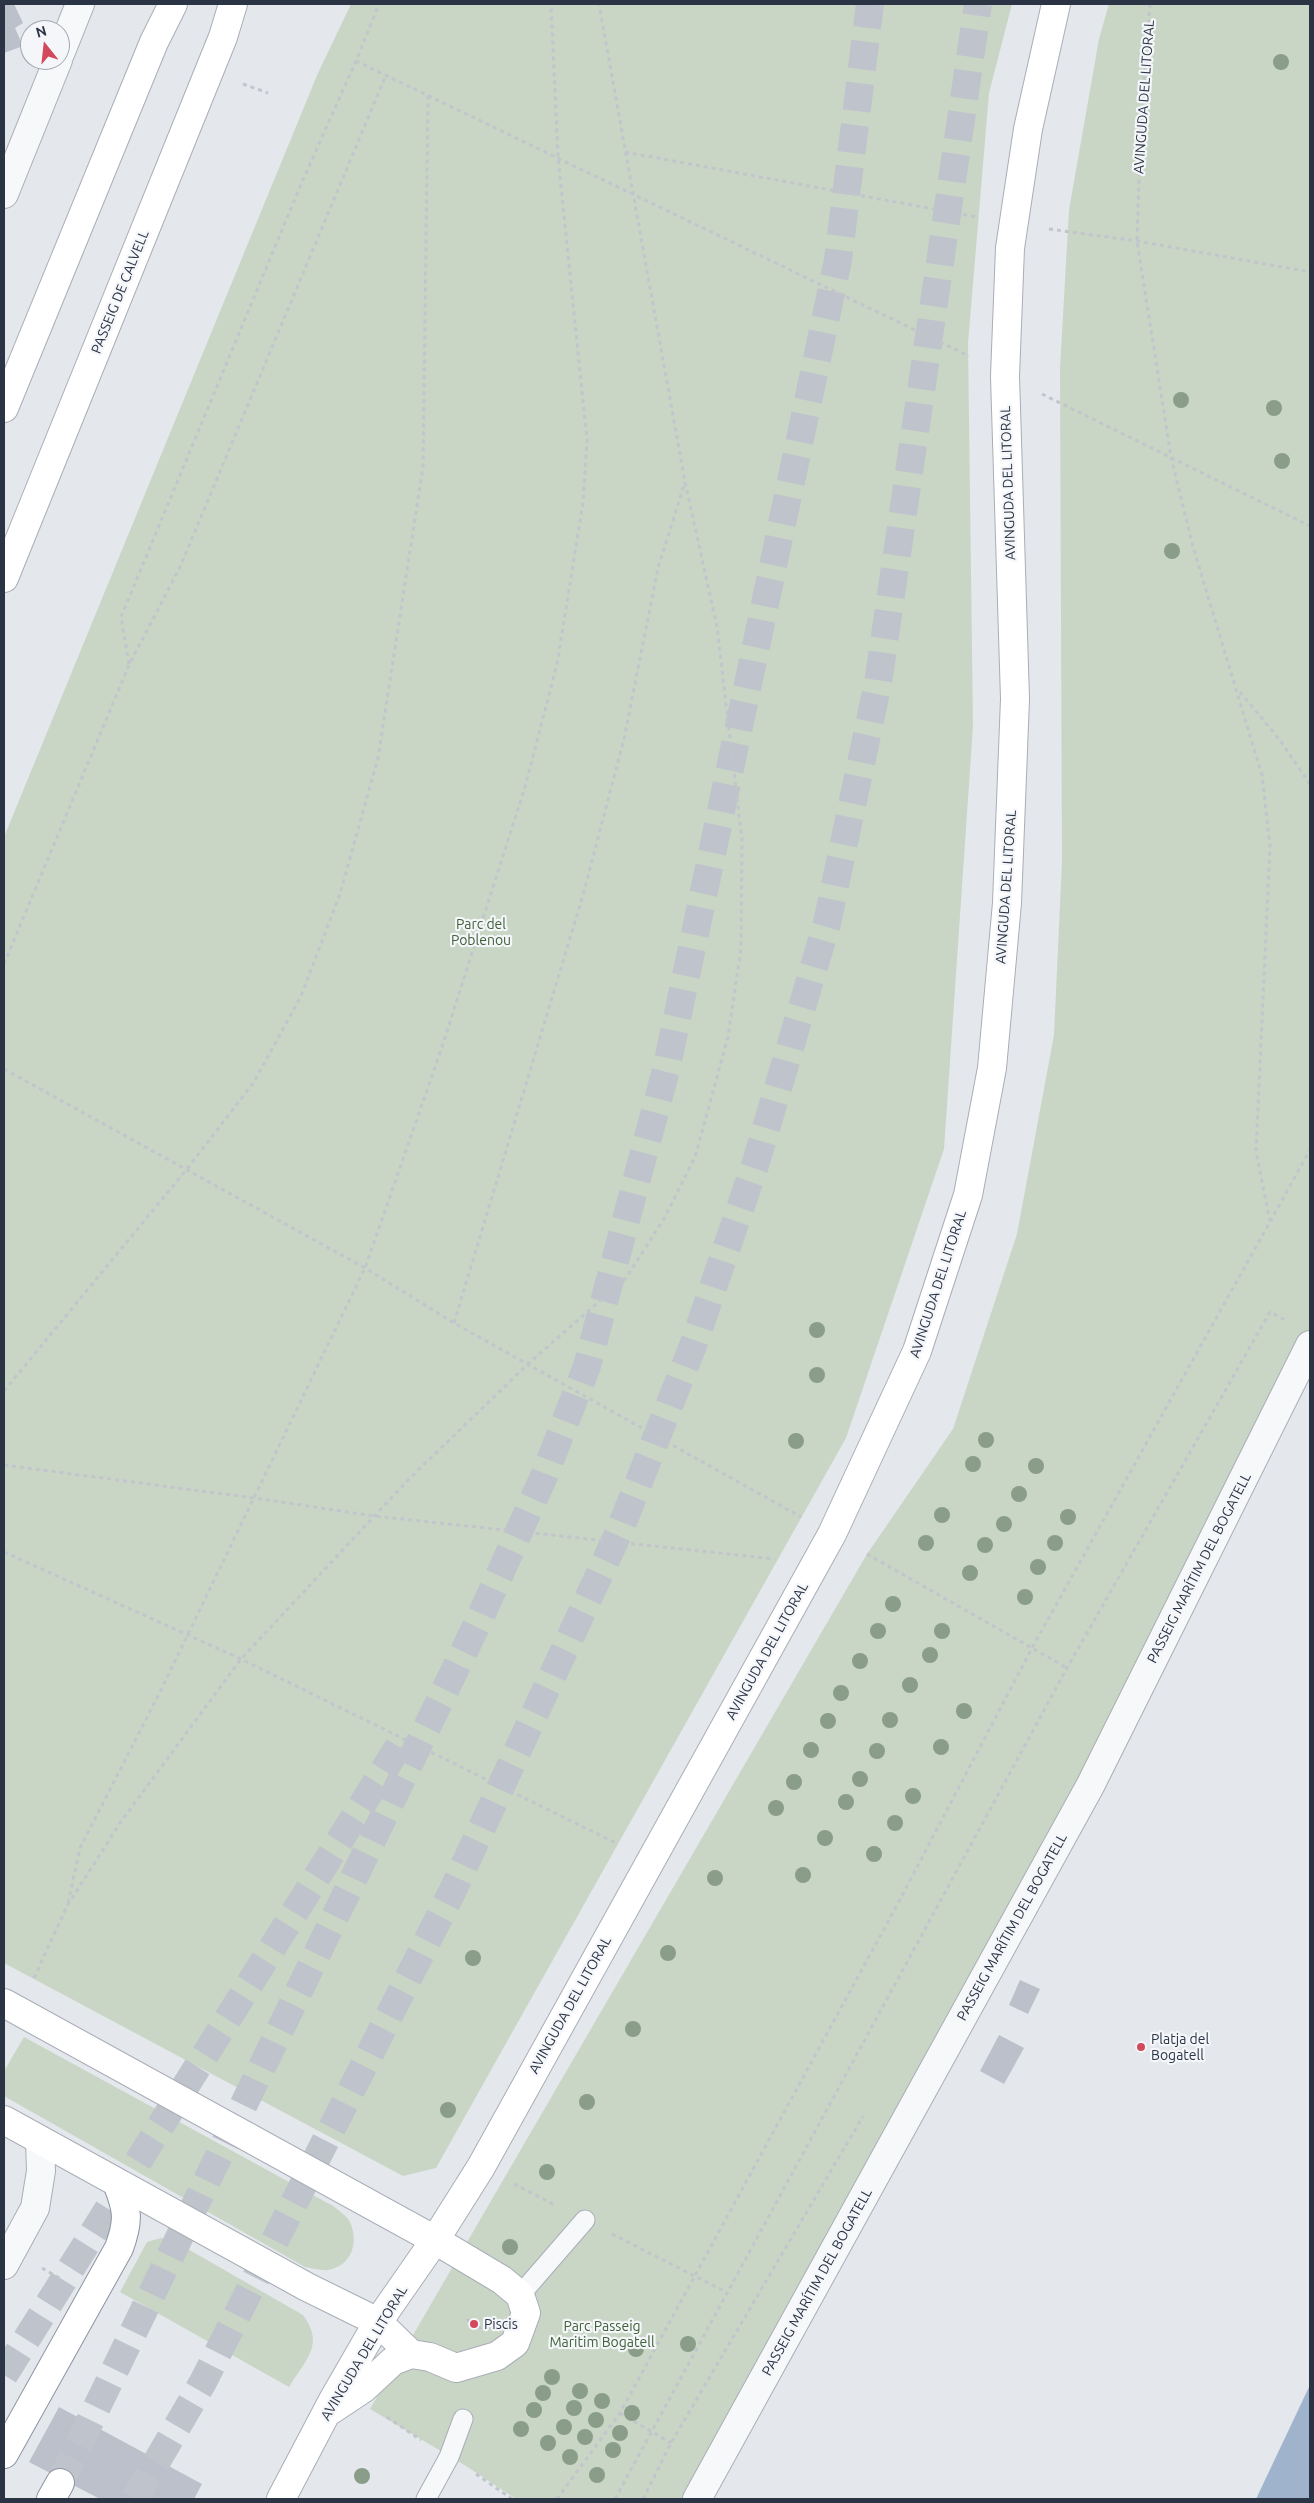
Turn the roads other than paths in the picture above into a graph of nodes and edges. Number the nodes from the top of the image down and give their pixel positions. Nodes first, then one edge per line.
1 (80, 4) edge
2 (173, 4) edge
3 (232, 4) edge
4 (1056, 4) edge
5 (70, 29) edge
6 (54, 70) edge
7 (4, 194) edge
8 (4, 408) edge
9 (4, 578) edge
10 (1310, 1346) edge
11 (4, 2003) edge
12 (4, 2120) edge
13 (40, 2141) junction
14 (117, 2183) junction
15 (585, 2220) dead end
16 (435, 2240) junction
17 (4, 2265) edge
18 (520, 2295) junction
19 (378, 2322) junction
20 (411, 2354) junction
21 (327, 2413) junction
22 (463, 2419) dead end
23 (4, 2454) edge
24 (281, 2499) edge
25 (426, 2499) edge
26 (697, 2499) edge

1 - 5 street
2 - 8 main road
3 - 9 main road, PASSEIG DE CALVELL
4 - 16 main road, AVINGUDA DEL LITORAL
6 - 7 street
10 - 26 street, PASSEIG MARÍTIM DEL BOGATELL
11 - 16 main road
12 - 13 main road
13 - 14 main road
13 - 17 street
14 - 19 main road
14 - 23 main road
15 - 18 lane
16 - 18 main road
16 - 19 main road, AVINGUDA DEL LITORAL
18 - 20 main road
19 - 20 main road
19 - 21 main road, AVINGUDA DEL LITORAL
20 - 21 main road
21 - 24 main road, AVINGUDA DEL LITORAL
22 - 25 lane

